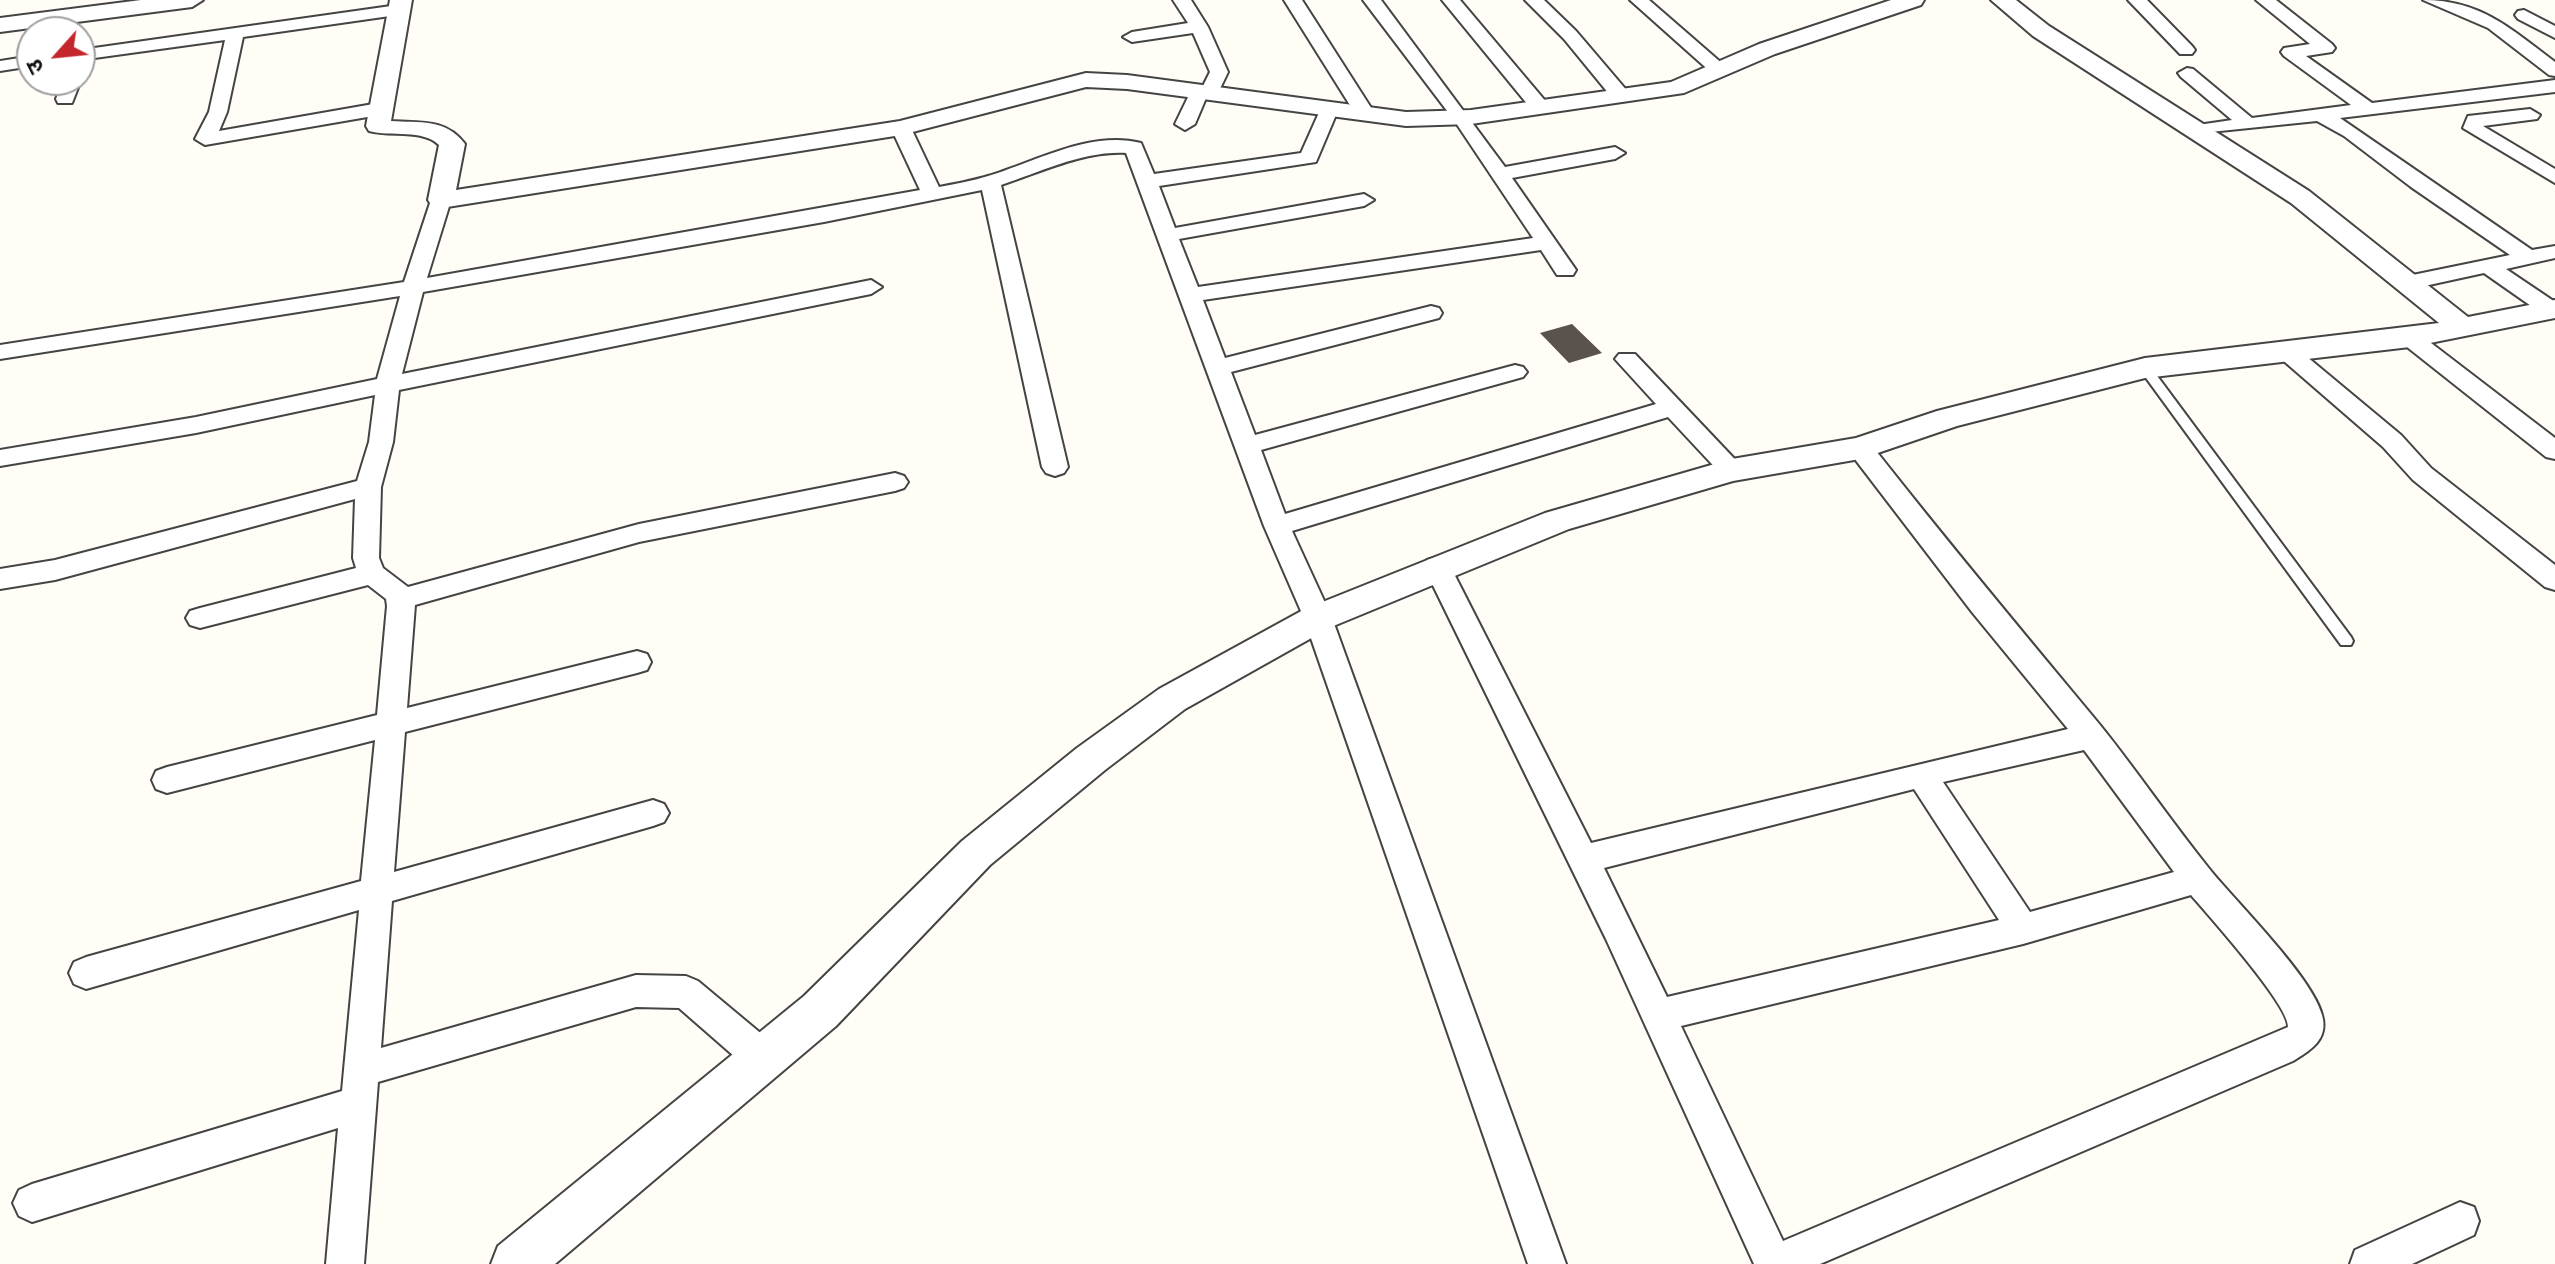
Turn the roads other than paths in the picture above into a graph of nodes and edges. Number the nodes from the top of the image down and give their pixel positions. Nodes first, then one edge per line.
1 (192, 0) edge
2 (1182, 0) edge
3 (1293, 0) edge
4 (1372, 0) edge
5 (1451, 0) edge
6 (1534, 0) edge
7 (1639, 0) edge
8 (1913, 0) edge
9 (2002, 0) edge
10 (2137, 0) edge
11 (2265, 0) edge
12 (2432, 0) edge
13 (399, 5) edge
14 (2524, 15) dead end
15 (0, 25) edge
16 (1199, 27) junction
17 (2555, 33) edge
18 (235, 34) junction
19 (1132, 37) dead end
20 (2186, 50) dead end
21 (96, 55) edge
22 (1719, 70) junction
23 (2555, 71) edge
24 (2187, 73) dead end
25 (2555, 86) edge
26 (1204, 92) junction
27 (66, 96) edge
28 (1621, 96) junction
29 (65, 99) dead end
30 (1540, 107) junction
31 (379, 109) junction
32 (1329, 110) junction
33 (2369, 110) junction
34 (1365, 114) junction
35 (2530, 115) dead end
36 (2322, 116) junction
37 (1461, 117) junction
38 (1185, 124) dead end
39 (2248, 124) junction
40 (901, 128) junction
41 (2198, 130) junction
42 (1615, 153) dead end
43 (1499, 174) junction
44 (2555, 177) edge
45 (1148, 181) junction
46 (990, 183) junction
47 (932, 194) junction
48 (441, 200) junction
49 (1364, 200) dead end
50 (1169, 235) junction
51 (1544, 243) junction
52 (2555, 252) edge
53 (2527, 257) junction
54 (2486, 265) junction
55 (1565, 270) dead end
56 (2406, 283) junction
57 (413, 287) junction
58 (871, 287) dead end
59 (1191, 295) junction
60 (2553, 309) edge
61 (1431, 313) dead end
62 (2463, 328) junction
63 (2410, 338) junction
64 (2286, 351) junction
65 (0, 352) edge
66 (1627, 359) dead end
67 (1216, 368) junction
68 (2145, 368) junction
69 (1515, 372) dead end
70 (388, 384) junction
71 (1671, 408) junction
72 (1249, 445) junction
73 (1860, 448) junction
74 (2555, 451) edge
75 (0, 458) edge
76 (1055, 467) dead end
77 (1732, 470) junction
78 (895, 482) dead end
79 (368, 487) junction
80 (1277, 526) junction
81 (1437, 567) junction
82 (372, 574) junction
83 (0, 579) edge
84 (2555, 580) edge
85 (400, 599) junction
86 (200, 618) dead end
87 (1318, 618) junction
88 (2346, 641) dead end
89 (637, 662) dead end
90 (391, 724) junction
91 (2091, 736) junction
92 (1921, 775) junction
93 (167, 780) dead end
94 (653, 813) dead end
95 (1583, 859) junction
96 (2198, 879) junction
97 (376, 891) junction
98 (2023, 929) junction
99 (86, 973) dead end
100 (1658, 1015) junction
101 (763, 1058) junction
102 (360, 1087) junction
103 (32, 1203) dead end
104 (2460, 1221) dead end
105 (345, 1264) edge
106 (516, 1264) edge
107 (1547, 1264) edge
108 (1774, 1264) edge
109 (2369, 1264) edge

1 - 15 street
2 - 16 street
3 - 34 street
4 - 37 street
5 - 30 street
6 - 28 street
7 - 22 street
8 - 22 street
9 - 41 street
10 - 20 street
11 - 33 street
12 - 23 street
13 - 18 street
13 - 31 street
14 - 17 street
16 - 19 street
16 - 26 street
18 - 21 street
18 - 31 street
22 - 28 street
24 - 39 street
25 - 33 street
26 - 32 street
26 - 38 street
26 - 40 street
27 - 29 street
28 - 30 street
30 - 37 street
31 - 48 street
32 - 34 street
32 - 45 street
33 - 36 street
34 - 37 street
35 - 44 street
36 - 39 street
36 - 53 street
37 - 43 street
39 - 41 street
40 - 47 street
40 - 48 street
41 - 56 street
42 - 43 street
43 - 51 street
45 - 46 street
45 - 50 street
46 - 47 street
46 - 76 street
47 - 57 street
48 - 57 street
49 - 50 street
50 - 59 street
51 - 55 street
51 - 59 street
52 - 53 street
53 - 54 street
54 - 56 street
54 - 60 street
56 - 62 street
57 - 65 street
57 - 70 street
58 - 70 street
59 - 67 street
60 - 62 street
61 - 67 street
62 - 63 street
63 - 64 street
63 - 74 street
64 - 68 street
64 - 84 street
66 - 71 street
67 - 72 street
68 - 73 street
68 - 88 lane
69 - 72 street
70 - 75 street
70 - 79 street
71 - 77 street
71 - 80 street
72 - 80 street
73 - 77 street
73 - 91 street
77 - 81 street
78 - 85 street
79 - 82 street
79 - 83 street
80 - 87 street
81 - 87 street
81 - 95 street
82 - 85 street
82 - 86 street
85 - 90 street
87 - 101 street
87 - 107 street
89 - 90 street
90 - 93 street
90 - 97 street
91 - 92 street
91 - 96 street
92 - 95 street
92 - 98 street
94 - 97 street
95 - 100 street
96 - 98 street
96 - 108 street
97 - 99 street
97 - 102 street
98 - 100 street
100 - 108 street
101 - 102 street
101 - 106 street
102 - 103 street
102 - 105 street
104 - 109 street

